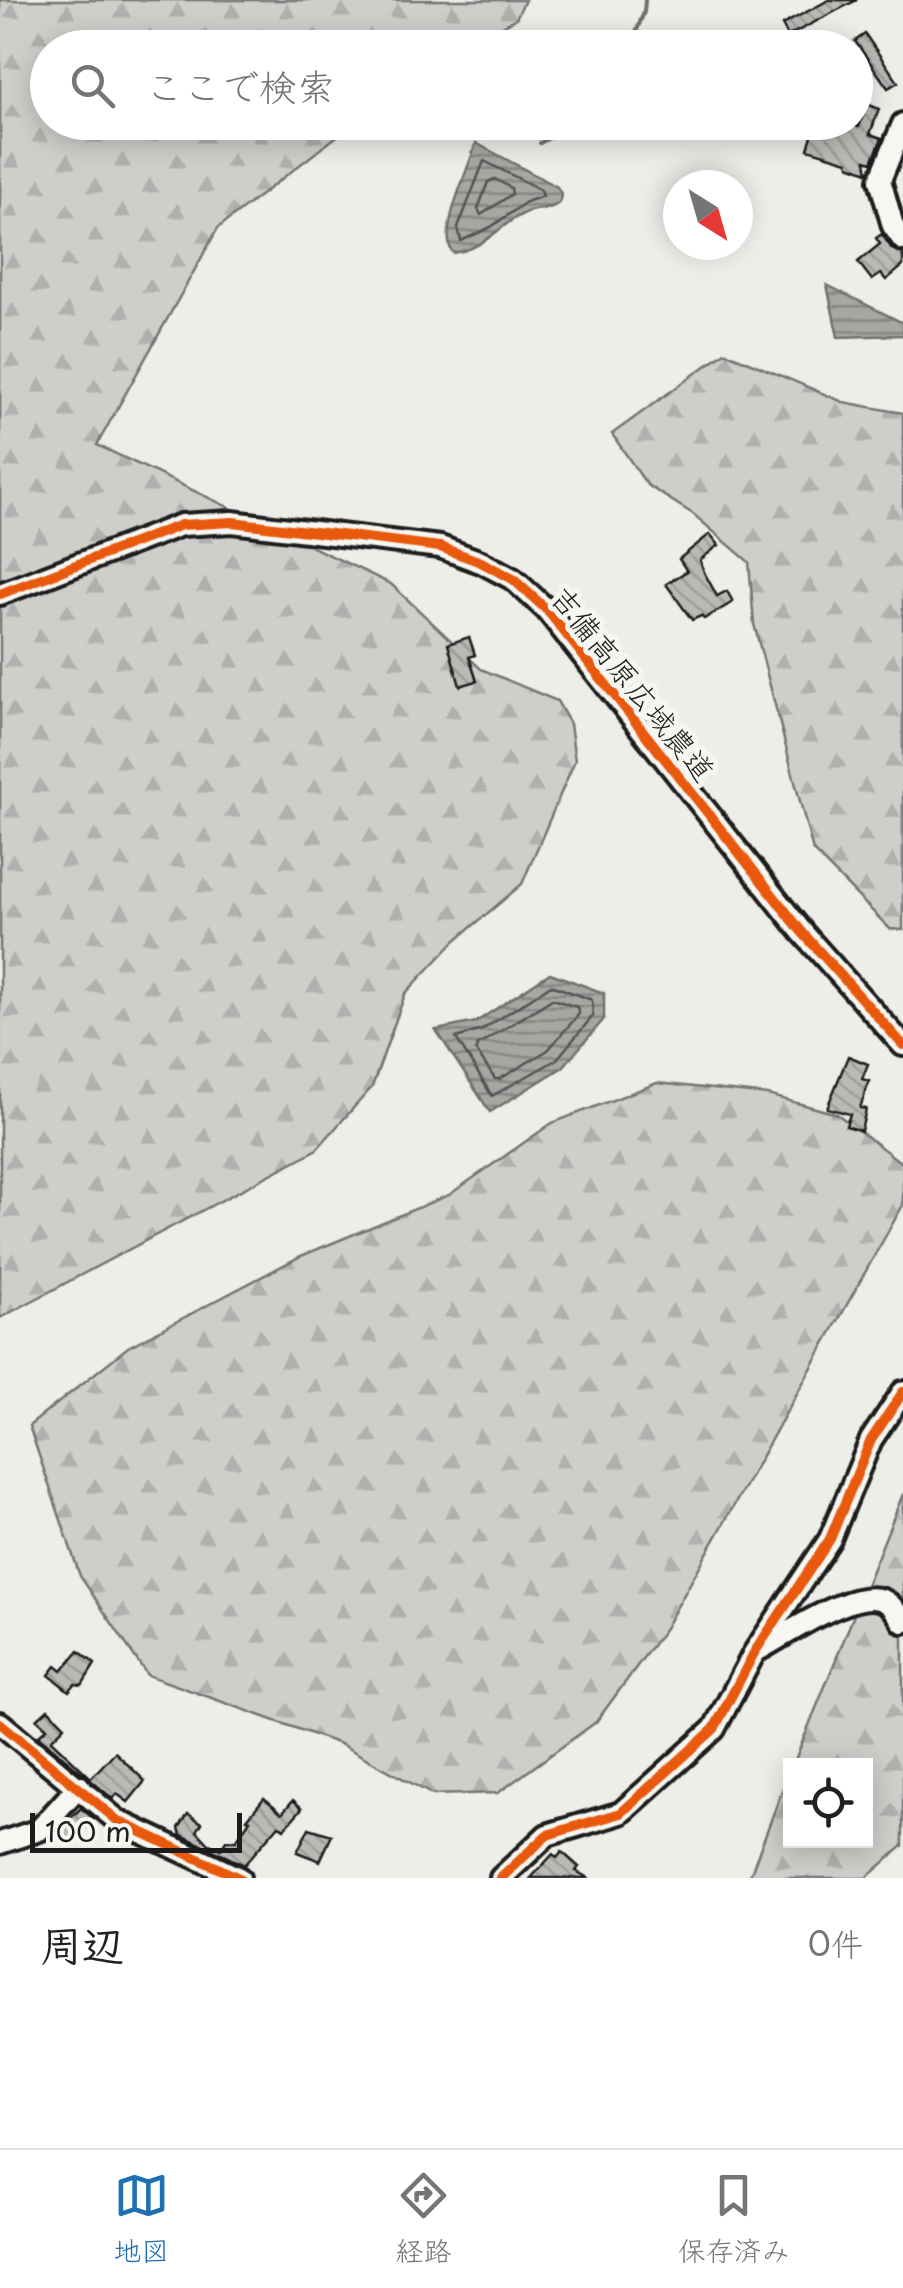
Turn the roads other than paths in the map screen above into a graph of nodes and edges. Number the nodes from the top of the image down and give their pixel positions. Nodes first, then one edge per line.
1 (903, 124) edge
2 (903, 240) edge
3 (0, 594) edge
4 (903, 1045) edge
5 (903, 1392) edge
6 (903, 1622) edge
7 (754, 1652) junction
8 (0, 1723) edge
9 (79, 1786) junction
10 (0, 1843) edge
11 (240, 1878) edge
12 (501, 1878) edge

1 - 2 street
3 - 4 street, 吉備高原広域農道
5 - 7 street
6 - 7 street
7 - 12 street
8 - 9 street
9 - 10 street
9 - 11 street

